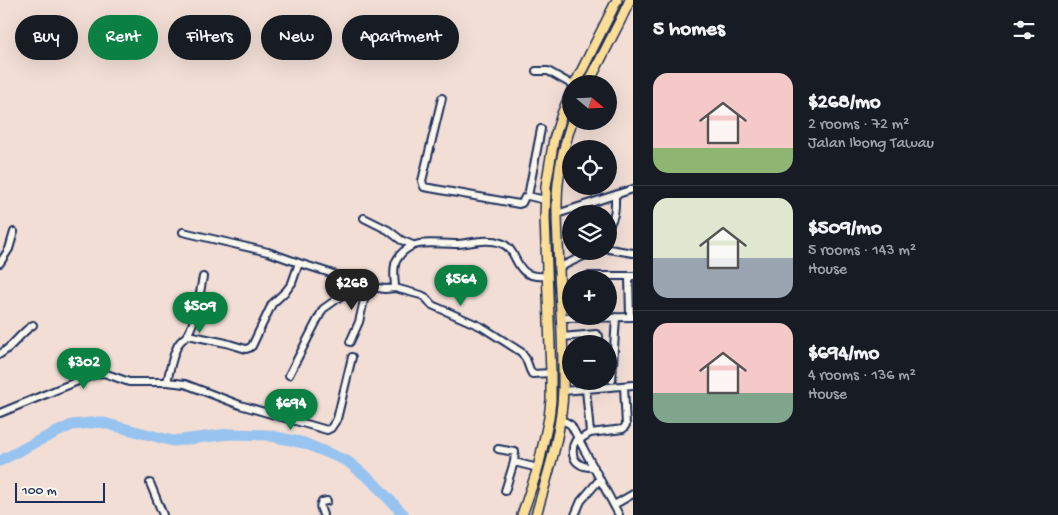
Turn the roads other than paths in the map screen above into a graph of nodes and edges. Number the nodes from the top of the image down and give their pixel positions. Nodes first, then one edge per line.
1 (617, 0) edge
2 (630, 0) edge
3 (536, 71) dead end
4 (580, 75) edge
5 (592, 75) edge
6 (562, 79) edge
7 (442, 98) dead end
8 (562, 114) edge
9 (541, 129) dead end
10 (569, 130) edge
11 (633, 189) edge
12 (617, 194) edge
13 (615, 195) joint
14 (528, 196) junction
15 (545, 200) junction
16 (615, 205) edge
17 (557, 214) junction
18 (364, 218) dead end
19 (14, 232) dead end
20 (183, 232) dead end
21 (414, 245) junction
22 (617, 250) edge
23 (633, 254) edge
24 (571, 260) edge
25 (0, 263) edge
26 (299, 263) junction
27 (558, 268) junction
28 (547, 276) junction
29 (202, 277) dead end
30 (617, 277) edge
31 (631, 277) edge
32 (357, 285) junction
33 (369, 287) junction
34 (395, 288) junction
35 (617, 317) edge
36 (632, 317) edge
37 (561, 318) joint
38 (33, 324) dead end
39 (188, 335) junction
40 (584, 335) edge
41 (598, 335) edge
42 (562, 337) edge
43 (350, 342) dead end
44 (0, 354) edge
45 (352, 357) dead end
46 (551, 373) junction
47 (289, 375) dead end
48 (167, 382) junction
49 (633, 385) edge
50 (624, 386) junction
51 (617, 387) edge
52 (574, 390) edge
53 (586, 390) edge
54 (563, 391) joint
55 (0, 413) edge
56 (559, 420) junction
57 (590, 433) junction
58 (578, 438) junction
59 (498, 448) dead end
60 (514, 462) junction
61 (594, 467) junction
62 (538, 468) junction
63 (600, 480) junction
64 (150, 483) dead end
65 (505, 491) dead end
66 (633, 494) edge
67 (327, 501) dead end
68 (614, 505) junction
69 (162, 515) edge
70 (323, 515) edge
71 (522, 515) edge
72 (536, 515) edge
73 (575, 515) edge
74 (619, 515) edge

1 - 4 highway
2 - 5 highway
3 - 6 street
7 - 14 street
8 - 15 highway
9 - 14 street
10 - 17 highway
11 - 12 street
13 - 16 street
13 - 17 street
14 - 15 street
15 - 28 highway
17 - 27 highway
18 - 21 street
19 - 25 street
20 - 26 street
21 - 28 street
21 - 34 street
22 - 23 street
24 - 27 street
26 - 32 street
26 - 39 street
27 - 37 highway
28 - 46 highway
29 - 39 street
30 - 31 street
31 - 36 street
32 - 33 street
32 - 47 street
33 - 34 street
33 - 43 street
34 - 46 street
35 - 36 street
37 - 42 highway
38 - 44 street
39 - 48 street
40 - 41 street
45 - 48 street
46 - 62 highway
48 - 55 street
49 - 50 street
50 - 51 street
50 - 57 street
52 - 54 street
53 - 57 street
54 - 56 highway
56 - 58 street
56 - 72 highway
57 - 58 street
58 - 61 street
58 - 61 street
59 - 60 street
60 - 62 street
60 - 65 street
61 - 63 street
62 - 71 highway
63 - 68 street
63 - 73 street
64 - 69 street
66 - 68 street
67 - 70 street
68 - 74 street

